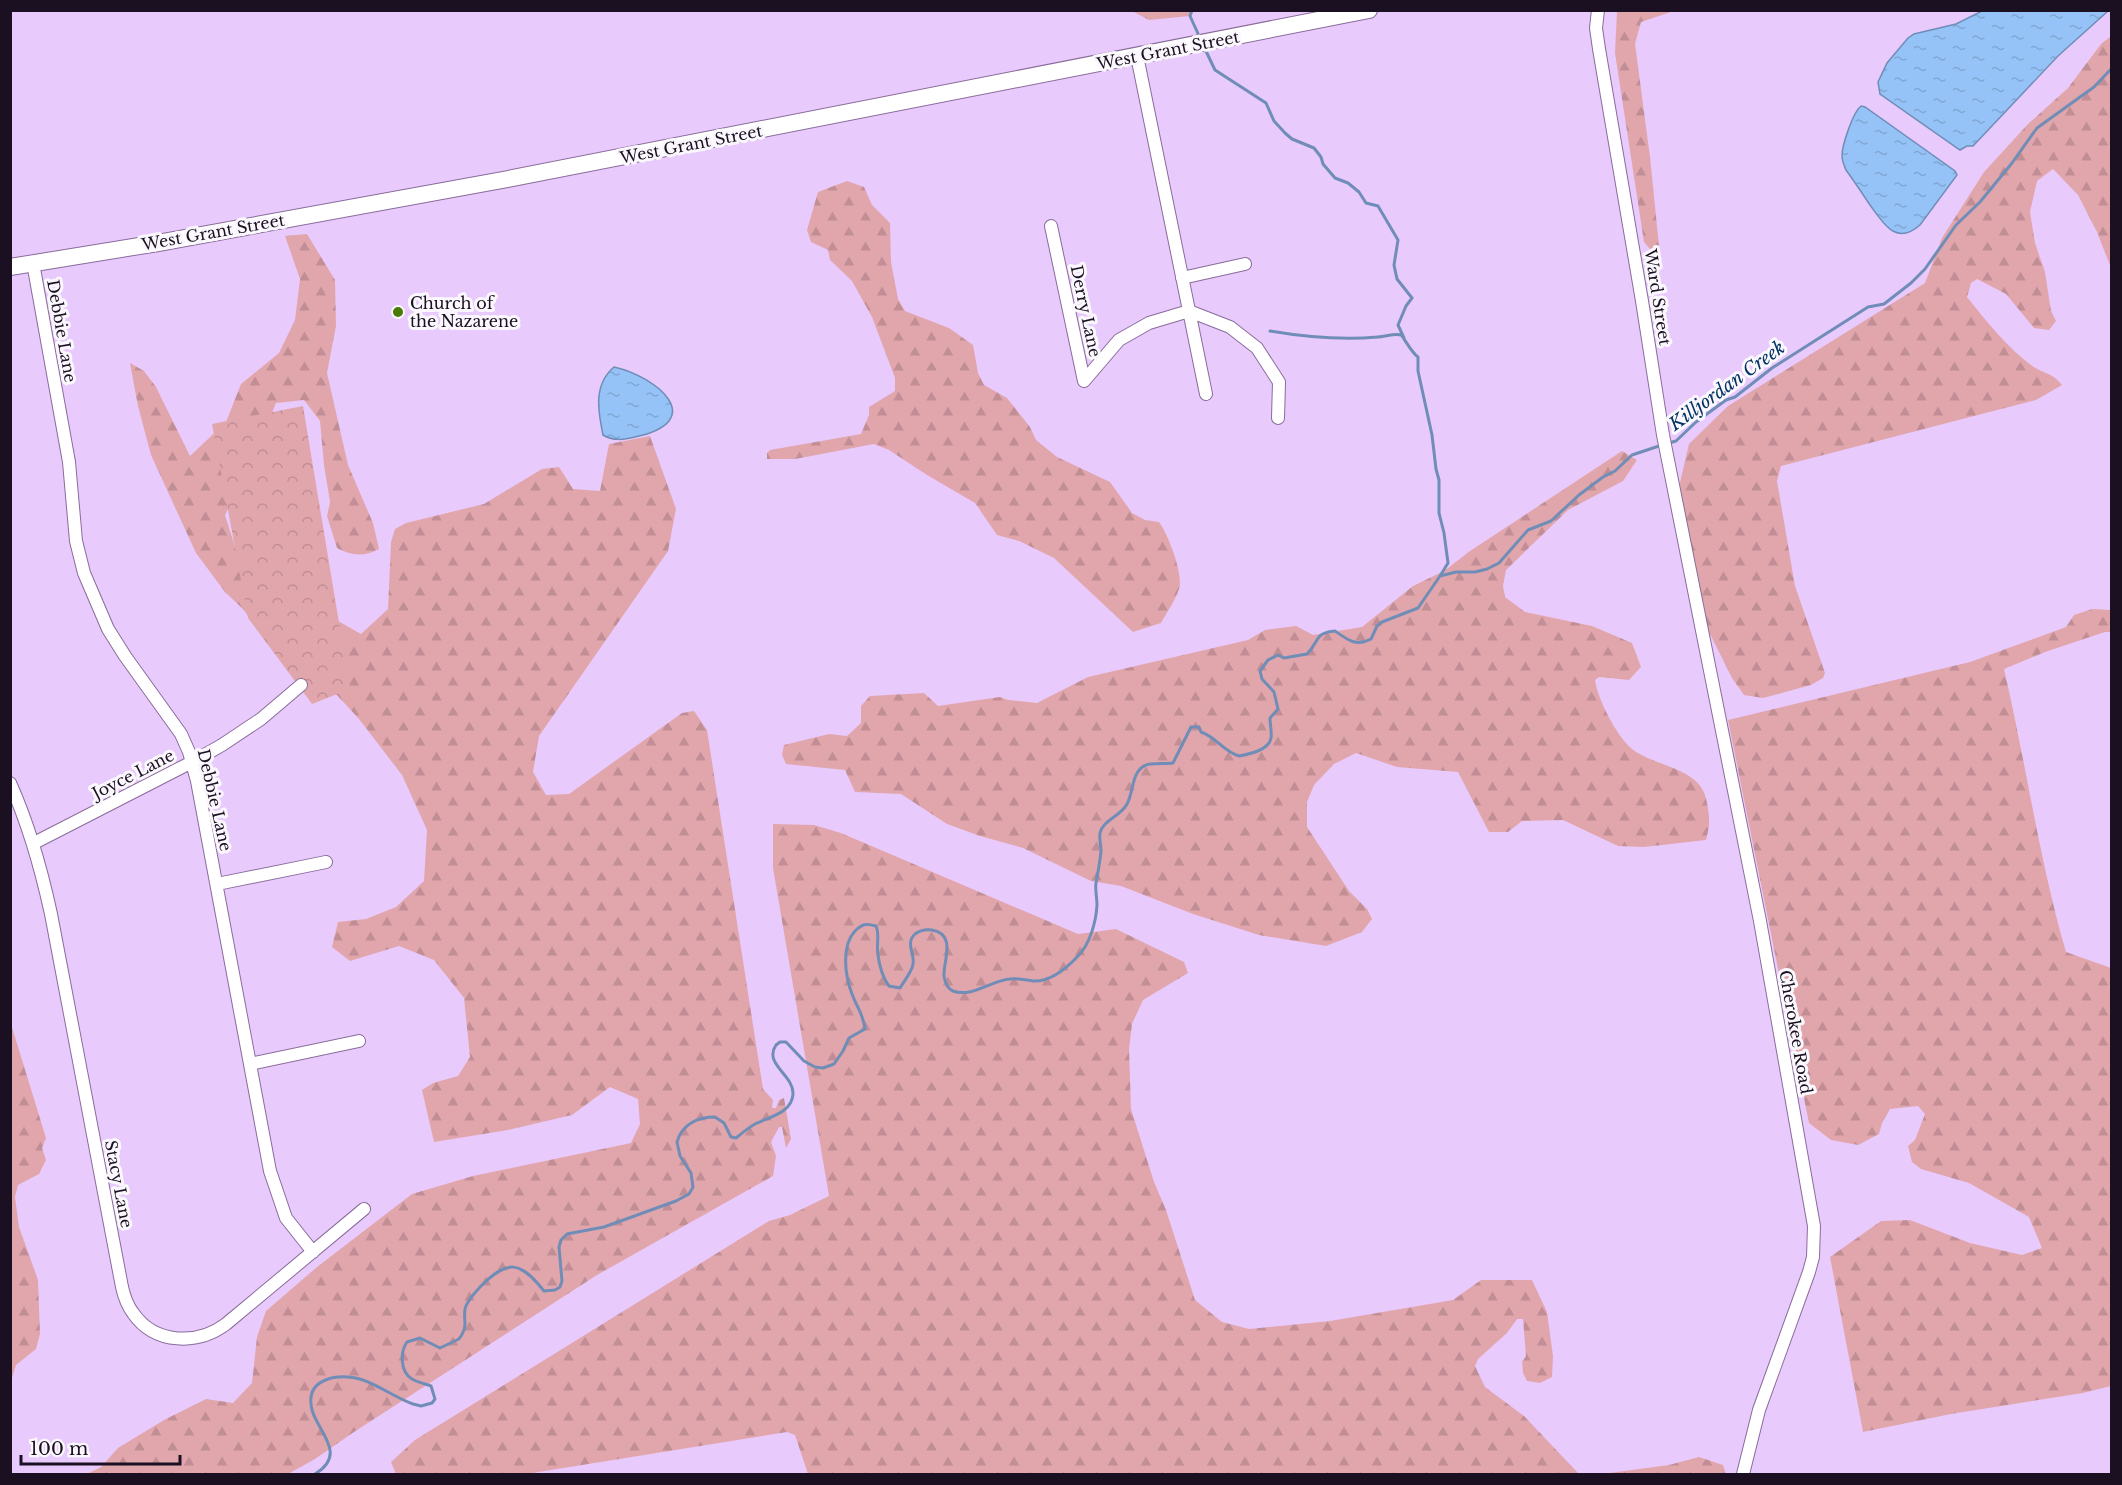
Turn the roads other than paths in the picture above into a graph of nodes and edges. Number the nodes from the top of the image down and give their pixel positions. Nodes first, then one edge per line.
1 (1369, 10) edge
2 (1598, 10) edge
3 (1137, 56) junction
4 (1051, 226) dead end
5 (33, 263) junction
6 (1245, 264) dead end
7 (10, 267) edge
8 (1182, 278) junction
9 (1189, 311) junction
10 (1206, 394) dead end
11 (1278, 418) dead end
12 (1692, 589) joint
13 (301, 686) dead end
14 (192, 762) junction
15 (10, 783) edge
16 (34, 843) junction
17 (326, 862) dead end
18 (217, 884) junction
19 (359, 1041) dead end
20 (250, 1064) junction
21 (364, 1209) dead end
22 (313, 1252) junction
23 (1743, 1474) edge

1 - 3 main road, West Grant Street
2 - 12 street, Ward Street
3 - 5 main road, West Grant Street
3 - 8 street
4 - 9 street, Derry Lane
5 - 7 main road, West Grant Street
5 - 14 street, Debbie Lane
6 - 8 street
8 - 9 street
9 - 10 street
9 - 11 street
12 - 23 street, Cherokee Road
13 - 14 street, Joyce Lane
14 - 16 street, Joyce Lane
14 - 18 street, Debbie Lane
15 - 16 street, Stacy Lane
16 - 22 street, Stacy Lane
17 - 18 street
18 - 20 street, Debbie Lane
19 - 20 street
20 - 22 street, Debbie Lane
21 - 22 street, Stacy Lane

